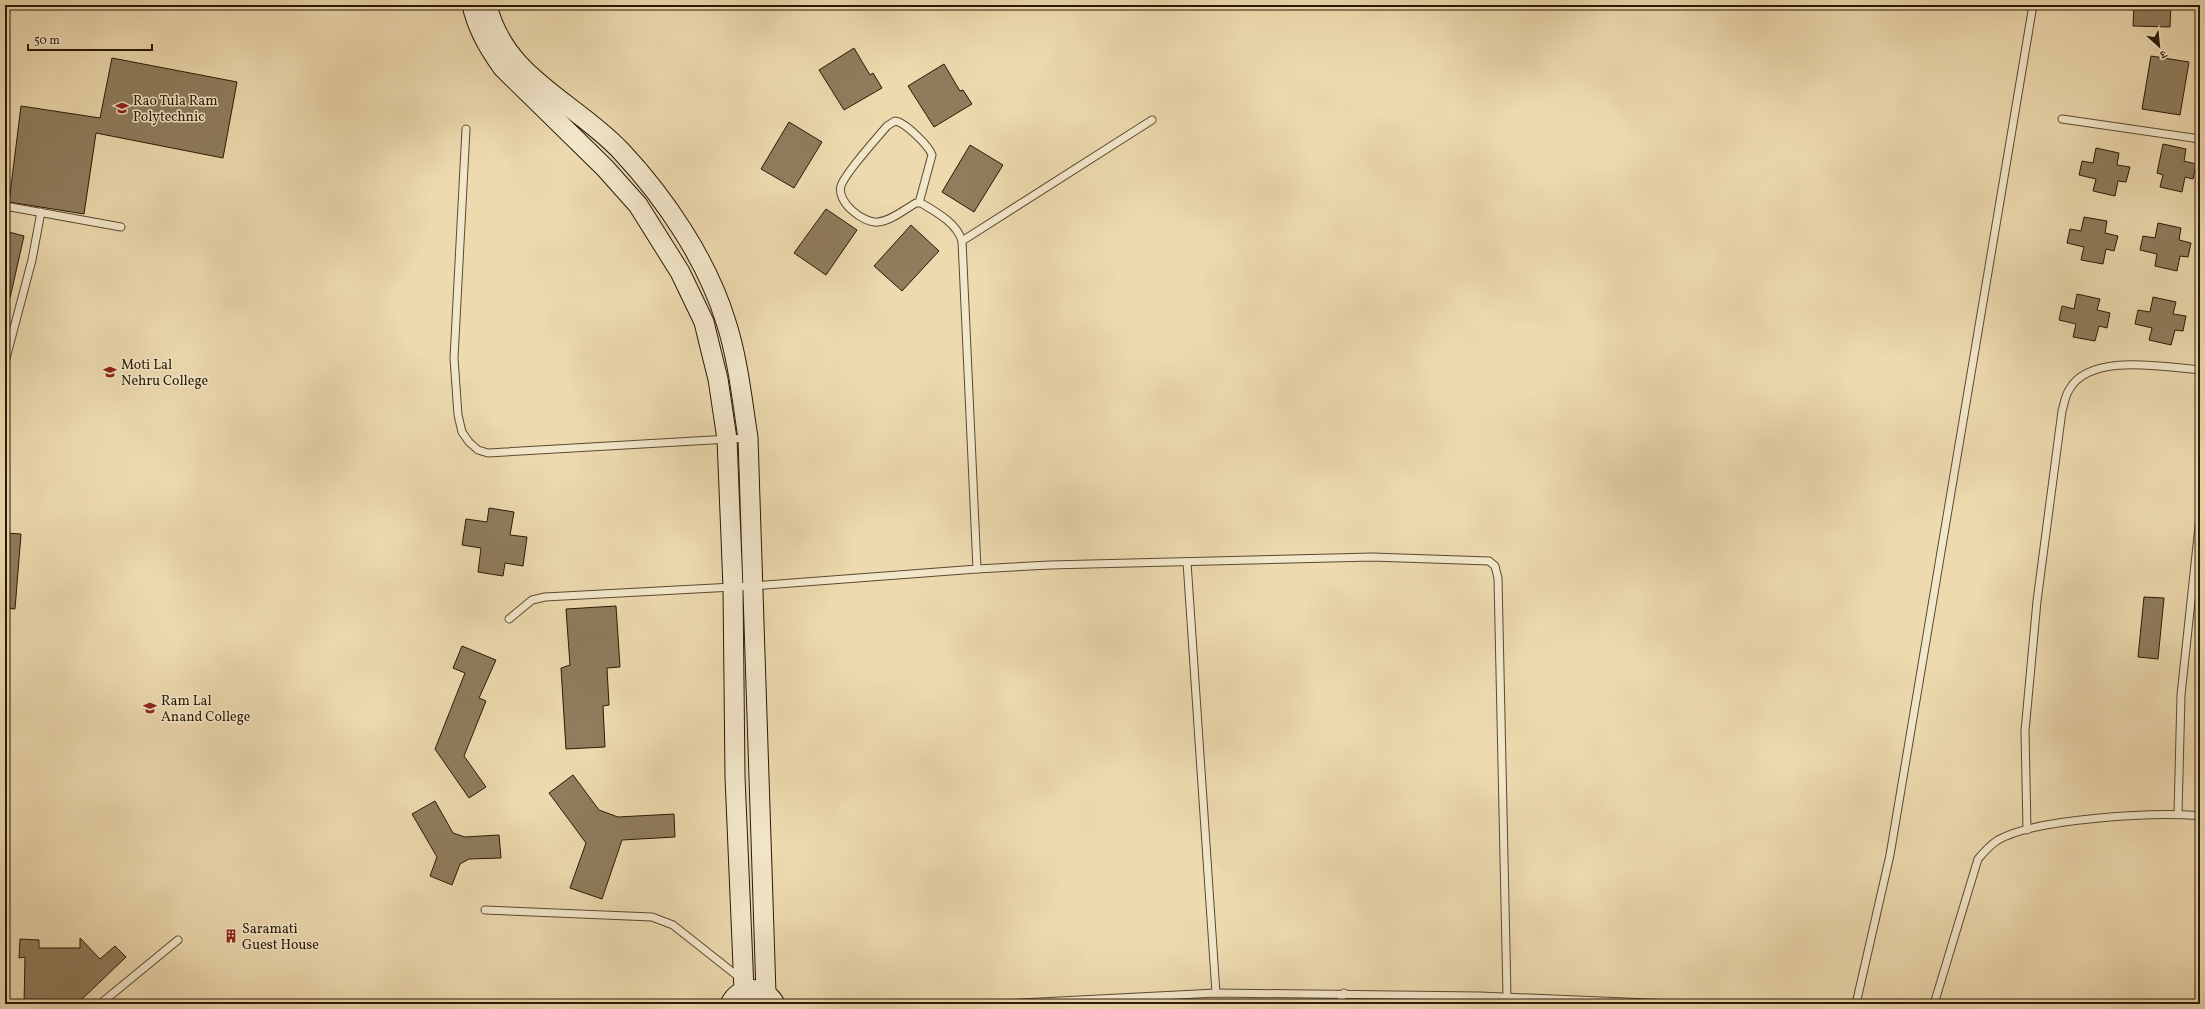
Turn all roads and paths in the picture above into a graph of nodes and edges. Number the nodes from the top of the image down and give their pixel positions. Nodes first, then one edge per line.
1 (472, 5) edge
2 (486, 5) edge
3 (2033, 5) edge
4 (513, 68) junction
5 (2062, 119) dead end
6 (1152, 120) dead end
7 (466, 129) dead end
8 (2200, 139) edge
9 (919, 203) junction
10 (5, 206) edge
11 (41, 212) junction
12 (121, 227) dead end
13 (962, 241) junction
14 (5, 362) edge
15 (2200, 370) edge
16 (748, 438) junction
17 (727, 439) junction
18 (2200, 517) edge
19 (1187, 562) junction
20 (977, 569) junction
21 (742, 586) junction
22 (509, 619) dead end
23 (2178, 814) junction
24 (2200, 816) edge
25 (2027, 830) junction
26 (485, 910) dead end
27 (178, 940) dead end
28 (744, 985) junction
29 (1216, 993) junction
30 (1344, 993) junction
31 (1480, 996) junction
32 (1507, 997) junction
33 (771, 999) edge
34 (100, 1004) edge
35 (730, 1004) edge
36 (1004, 1004) edge
37 (1020, 1004) edge
38 (1339, 1004) edge
39 (1486, 1004) edge
40 (1673, 1004) edge
41 (1856, 1004) edge
42 (1934, 1004) edge

1 - 4 main road
2 - 4 main road
3 - 41 lane
4 - 16 main road
4 - 17 main road
5 - 8 lane
6 - 13 lane
7 - 17 lane
9 - 9 lane
9 - 13 lane
10 - 11 lane
11 - 12 lane
11 - 14 lane
13 - 20 lane
15 - 25 lane
16 - 17 lane
16 - 21 main road
17 - 21 main road
18 - 23 lane
19 - 20 lane
19 - 29 lane
19 - 32 lane
20 - 21 lane
21 - 22 lane
21 - 28 main road
21 - 33 main road
23 - 24 lane
23 - 25 lane
25 - 42 lane
26 - 28 lane
27 - 34 lane
28 - 33 main road
28 - 35 main road
29 - 30 lane
29 - 37 lane
30 - 31 lane
30 - 38 lane
31 - 32 lane
31 - 39 lane
32 - 40 lane
36 - 37 lane

